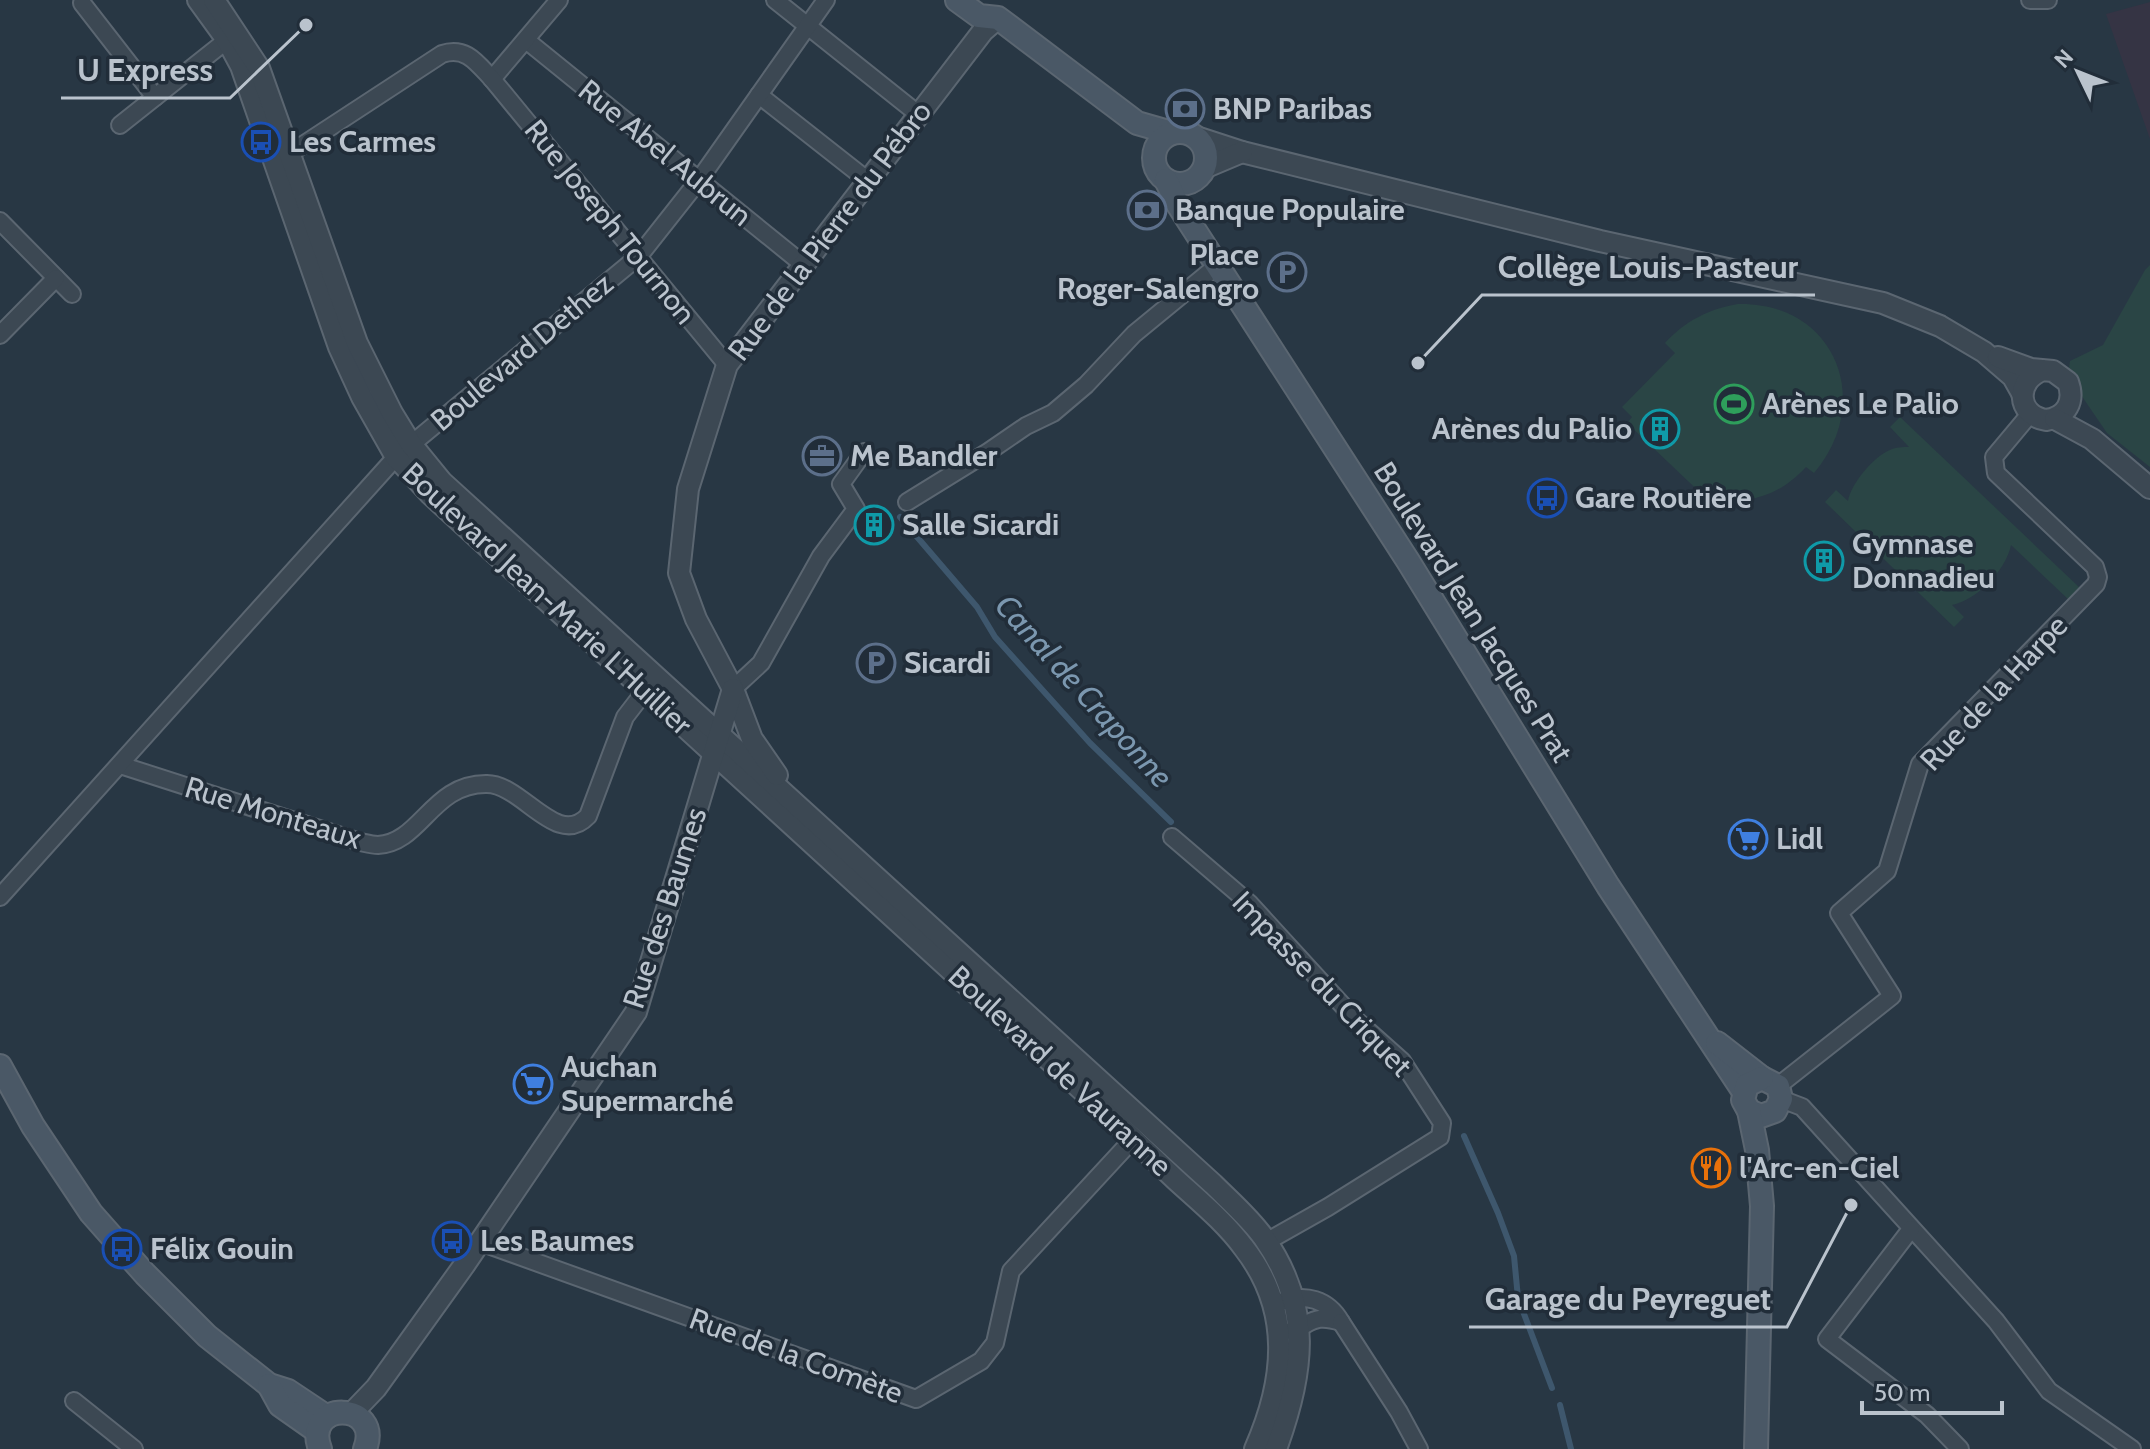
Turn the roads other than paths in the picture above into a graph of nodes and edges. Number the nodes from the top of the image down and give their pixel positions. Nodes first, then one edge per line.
1 (198, 0) edge
2 (214, 0) edge
3 (559, 0) edge
4 (775, 0) edge
5 (826, 0) edge
6 (957, 0) edge
7 (2030, 0) edge
8 (2048, 0) edge
9 (82, 3) dead end
10 (999, 9) edge
11 (807, 27) junction
12 (227, 40) junction
13 (526, 40) junction
14 (492, 79) junction
15 (759, 95) junction
16 (155, 97) junction
17 (918, 114) junction
18 (1137, 123) junction
19 (120, 125) dead end
20 (1172, 133) junction
21 (1196, 137) junction
22 (1242, 152) junction
23 (1154, 154) junction
24 (282, 158) junction
25 (1196, 176) junction
26 (699, 180) junction
27 (867, 180) junction
28 (1166, 180) junction
29 (1187, 219) junction
30 (1, 226) edge
31 (639, 256) junction
32 (804, 265) junction
33 (1218, 265) junction
34 (56, 278) junction
35 (72, 294) dead end
36 (0, 335) edge
37 (1984, 352) junction
38 (727, 365) junction
39 (2043, 370) junction
40 (2022, 393) junction
41 (2071, 399) junction
42 (2030, 414) junction
43 (2055, 419) junction
44 (2092, 439) junction
45 (404, 450) junction
46 (864, 452) dead end
47 (2150, 488) edge
48 (907, 502) dead end
49 (733, 689) junction
50 (645, 691) junction
51 (717, 745) junction
52 (120, 765) junction
53 (790, 799) junction
54 (1172, 837) dead end
55 (0, 897) edge
56 (0, 1066) edge
57 (1763, 1097) junction
58 (1133, 1139) junction
59 (1911, 1229) junction
60 (480, 1242) junction
61 (1266, 1242) junction
62 (1293, 1298) junction
63 (1272, 1305) junction
64 (1341, 1322) junction
65 (1299, 1328) junction
66 (1278, 1336) junction
67 (74, 1401) dead end
68 (321, 1432) edge
69 (367, 1436) edge
70 (134, 1449) edge
71 (1255, 1449) edge
72 (1276, 1449) edge
73 (1419, 1449) edge
74 (1756, 1449) edge
75 (1960, 1449) edge
76 (2132, 1449) edge

1 - 12 street, Boulevard Jean-Marie L'Huillier
2 - 24 street, Boulevard Jean-Marie L'Huillier
3 - 13 street
4 - 11 street
5 - 11 street, Boulevard Dethez
6 - 10 main road
7 - 8 street
9 - 16 street
10 - 17 street, Rue de la Pierre du Pébro
10 - 18 main road
11 - 15 street, Boulevard Dethez
11 - 17 street
12 - 16 street
12 - 24 street, Boulevard Jean-Marie L'Huillier
13 - 14 street
13 - 26 street, Rue Abel Aubrun
14 - 24 street, Rue Joseph Tournon
14 - 31 street, Rue Joseph Tournon
15 - 26 street, Boulevard Dethez
15 - 27 street
16 - 19 street
17 - 27 street, Rue de la Pierre du Pébro
18 - 20 main road
18 - 23 main road
20 - 21 main road
20 - 23 main road
21 - 22 street
21 - 25 main road
22 - 25 street
22 - 37 street
23 - 28 main road
24 - 45 street, Boulevard Jean-Marie L'Huillier
25 - 28 main road
25 - 29 main road
26 - 31 street, Boulevard Dethez
26 - 32 street, Rue Abel Aubrun
27 - 32 street, Rue de la Pierre du Pébro
28 - 29 main road, Boulevard Jean Jacques Prat
29 - 33 main road, Boulevard Jean Jacques Prat
30 - 34 street
31 - 38 street, Rue Joseph Tournon
31 - 45 street, Boulevard Dethez
32 - 38 street, Rue de la Pierre du Pébro
33 - 48 street
33 - 57 main road, Boulevard Jean Jacques Prat
34 - 35 street
34 - 36 street
37 - 39 street
37 - 40 street
38 - 49 street, Rue de la Pierre du Pébro
39 - 40 street
39 - 41 street
40 - 42 street
41 - 43 street
41 - 44 street
42 - 43 street
42 - 57 street, Rue de la Harpe
43 - 44 street
44 - 47 street
45 - 50 street, Boulevard Jean-Marie L'Huillier
45 - 51 street, Boulevard Jean-Marie L'Huillier
45 - 52 street, Boulevard Dethez
46 - 49 street
49 - 51 street, Rue des Baumes
49 - 53 street, Boulevard de Vauranne
50 - 51 street, Boulevard Jean-Marie L'Huillier
50 - 52 street, Rue Monteaux
51 - 53 street, Boulevard de Vauranne
51 - 58 street, Boulevard de Vauranne
51 - 60 street, Rue des Baumes
52 - 55 street, Boulevard Dethez
53 - 61 street, Boulevard de Vauranne
54 - 61 street, Impasse du Criquet
56 - 68 main road
57 - 59 street
57 - 74 main road, Boulevard Jean Jacques Prat
58 - 60 street, Rue de la Comète
58 - 63 street, Boulevard de Vauranne
59 - 75 street
59 - 76 street
60 - 69 street, Rue des Baumes
61 - 62 street, Boulevard de Vauranne
62 - 63 street
62 - 64 street
62 - 65 street, Boulevard de Vauranne
63 - 66 street, Boulevard de Vauranne
64 - 65 street
64 - 73 street
65 - 66 street
65 - 72 street, Boulevard de Vauranne
66 - 71 street, Boulevard de Vauranne
67 - 70 street
68 - 69 main road

